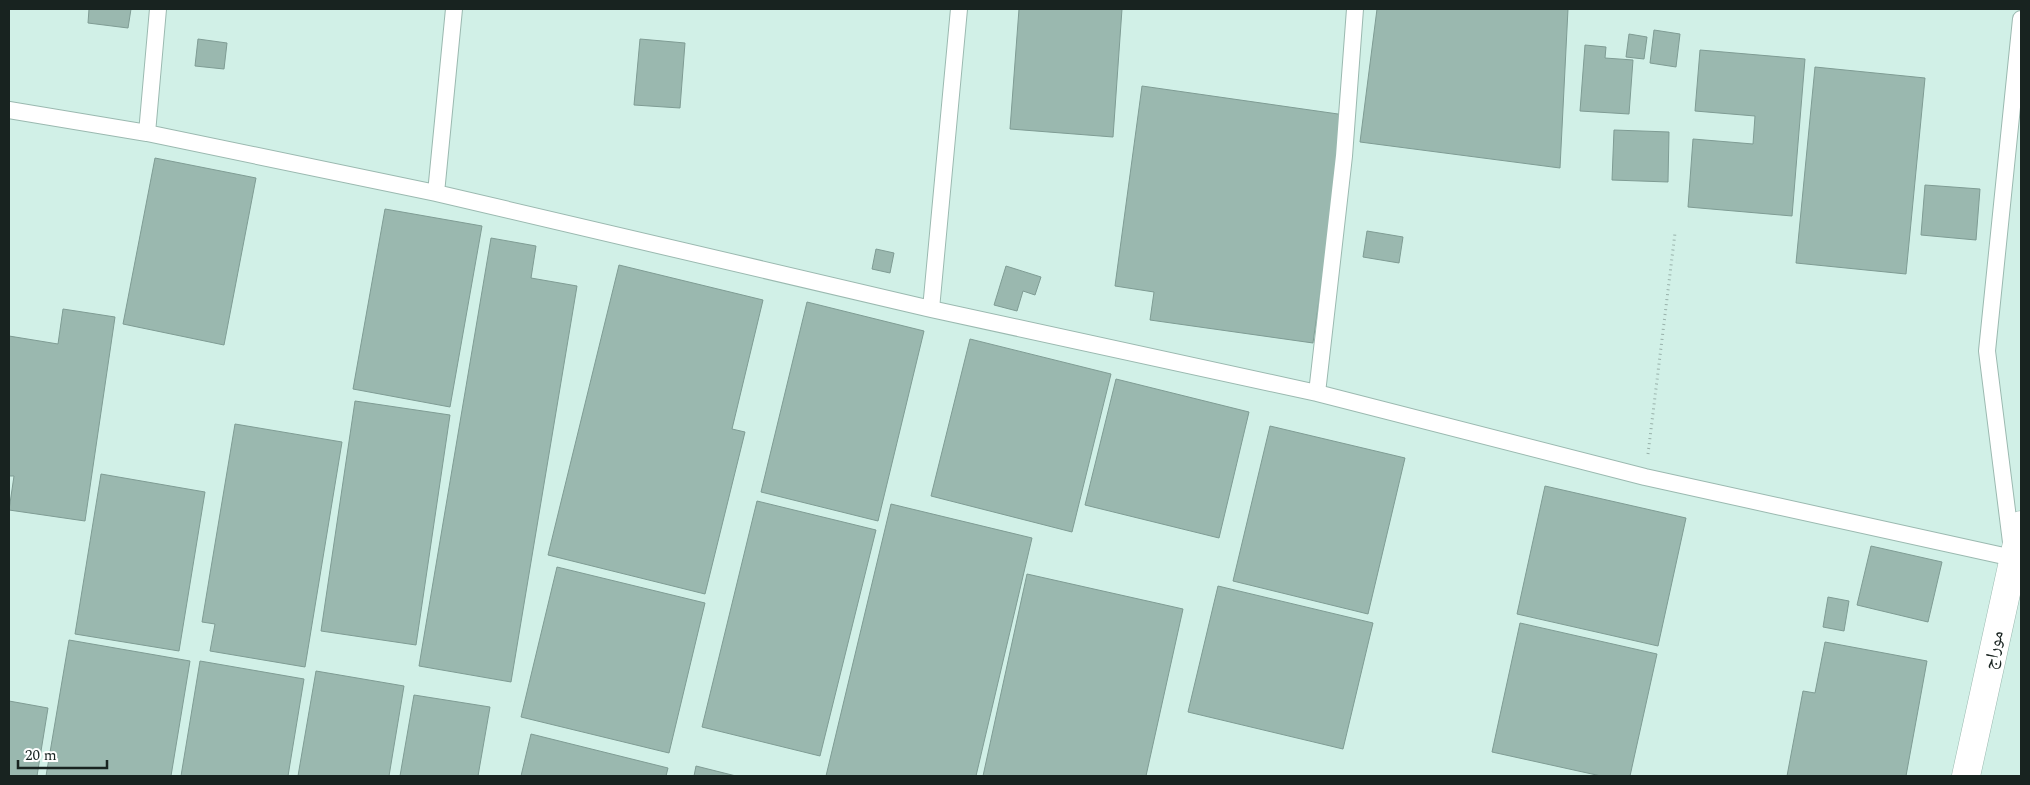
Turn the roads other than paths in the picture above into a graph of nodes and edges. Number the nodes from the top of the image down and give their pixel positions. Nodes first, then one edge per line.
1 (158, 9) edge
2 (454, 9) edge
3 (959, 9) edge
4 (1356, 9) edge
5 (2021, 19) edge
6 (9, 110) edge
7 (147, 133) junction
8 (436, 193) junction
9 (931, 309) junction
10 (1316, 393) junction
11 (2021, 525) edge
12 (2013, 558) junction
13 (1966, 776) edge

1 - 7 lane
2 - 8 lane
3 - 9 lane
4 - 10 lane
5 - 12 lane
6 - 7 lane
7 - 8 lane
8 - 9 lane
9 - 10 lane
10 - 12 lane
11 - 12 main road, موراج
12 - 13 main road, موراج

